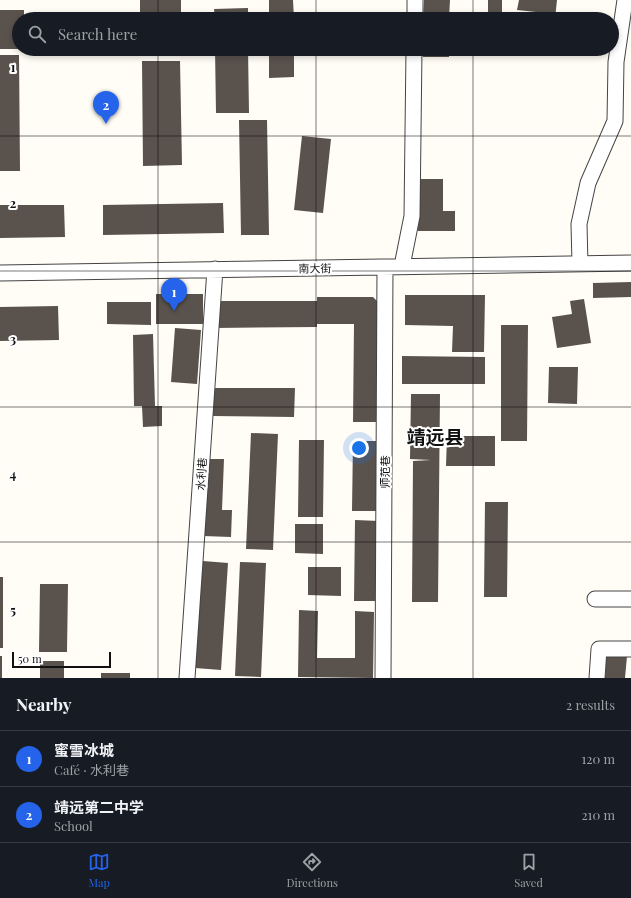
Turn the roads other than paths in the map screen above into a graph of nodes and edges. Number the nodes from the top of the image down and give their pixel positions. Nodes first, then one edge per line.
1 (415, 0) edge
2 (625, 0) edge
3 (415, 12) edge
4 (619, 41) edge
5 (414, 56) edge
6 (617, 56) edge
7 (631, 263) edge
8 (580, 264) junction
9 (385, 266) junction
10 (402, 266) junction
11 (215, 269) junction
12 (0, 273) edge
13 (595, 599) dead end
14 (631, 599) edge
15 (631, 649) edge
16 (187, 678) edge
17 (383, 678) edge
18 (597, 678) edge

1 - 3 street
2 - 4 street
5 - 10 street
6 - 8 street
7 - 8 street, 南大街
8 - 10 street, 南大街
9 - 10 street, 南大街
9 - 11 street, 南大街
9 - 17 street, 师范巷
11 - 12 street, 南大街
11 - 16 street, 水利巷
13 - 14 street
15 - 18 street

